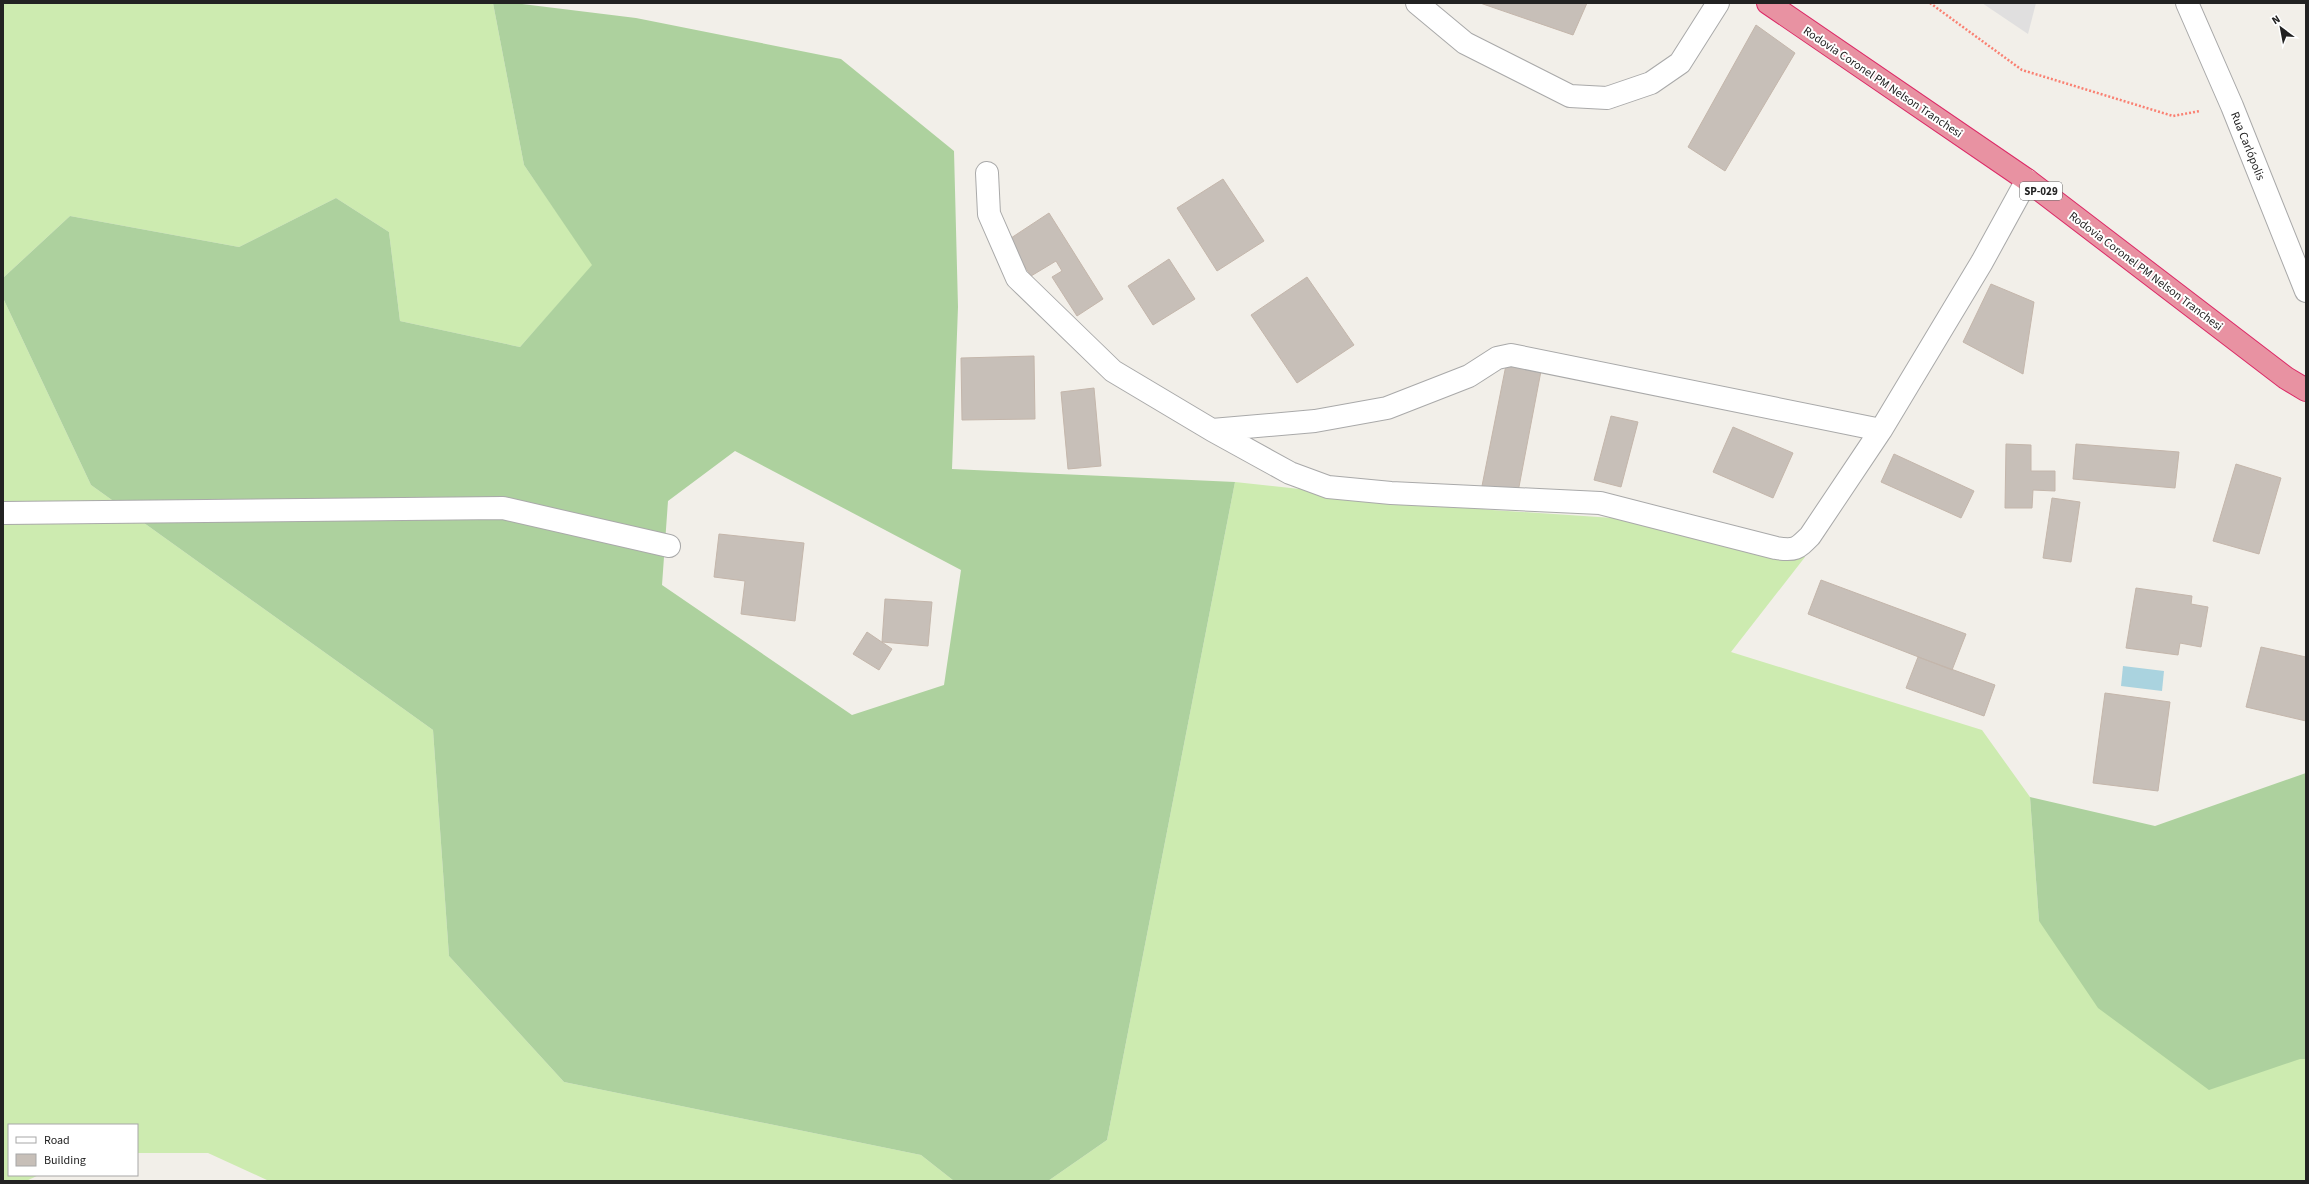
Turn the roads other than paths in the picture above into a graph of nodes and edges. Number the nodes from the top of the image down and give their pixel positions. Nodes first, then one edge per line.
1 (1417, 3) edge
2 (1718, 3) edge
3 (1768, 3) edge
4 (2188, 3) edge
5 (987, 173) dead end
6 (2026, 180) junction
7 (2306, 291) edge
8 (2306, 390) edge
9 (1212, 430) junction
10 (1881, 430) junction
11 (3, 513) edge
12 (669, 546) dead end

1 - 2 street
3 - 6 highway, Rodovia Coronel PM Nelson Tranchesi / SP-029
4 - 7 street, Rua Carlópolis
5 - 9 street
6 - 8 highway, Rodovia Coronel PM Nelson Tranchesi / SP-029
6 - 10 street
9 - 10 street
9 - 10 street
11 - 12 street

